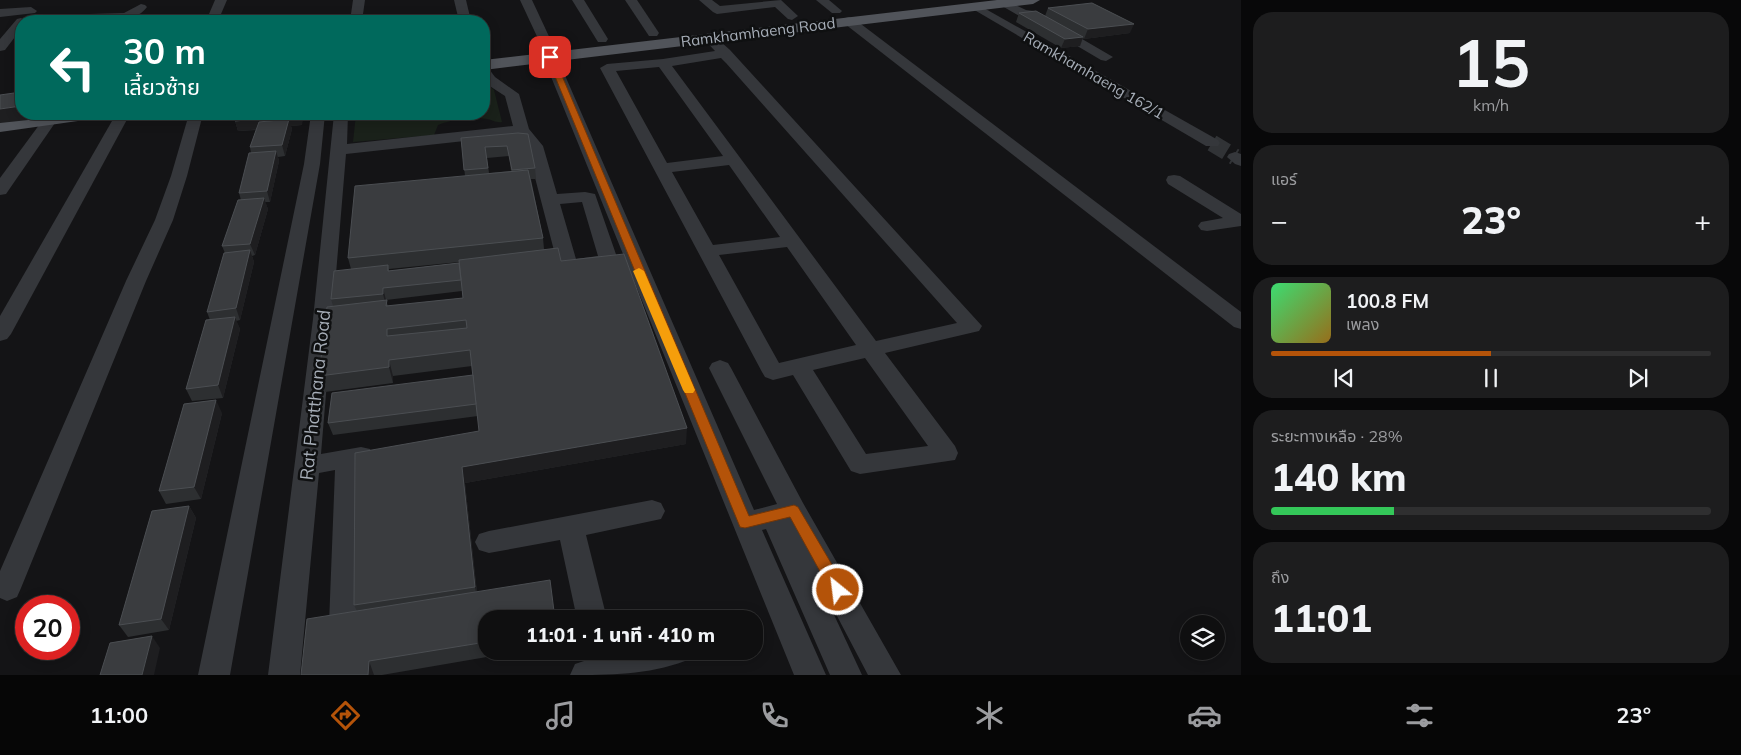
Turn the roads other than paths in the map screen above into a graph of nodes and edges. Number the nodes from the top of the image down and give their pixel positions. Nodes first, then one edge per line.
1 (41, 0) edge
2 (221, 0) edge
3 (359, 0) edge
4 (460, 0) edge
5 (526, 0) edge
6 (578, 0) edge
7 (631, 0) edge
8 (705, 0) edge
9 (822, 0) edge
10 (938, 0) edge
11 (1033, 0) edge
12 (772, 2) edge
13 (1003, 3) junction
14 (977, 4) edge
15 (98, 6) dead end
16 (141, 7) dead end
17 (955, 9) junction
18 (729, 10) junction
19 (31, 11) junction
20 (836, 11) junction
21 (0, 13) edge
22 (28, 15) edge
23 (91, 15) edge
24 (132, 15) edge
25 (215, 15) edge
26 (357, 15) edge
27 (464, 15) edge
28 (792, 16) junction
29 (849, 21) junction
30 (740, 22) junction
31 (15, 30) edge
32 (654, 33) junction
33 (708, 38) junction
34 (602, 39) junction
35 (0, 47) edge
36 (638, 47) junction
37 (549, 51) junction
38 (490, 53) edge
39 (725, 53) junction
40 (1106, 57) dead end
41 (658, 63) junction
42 (490, 64) edge
43 (490, 80) edge
44 (15, 110) edge
45 (0, 111) edge
46 (50, 120) joint
47 (120, 120) edge
48 (194, 120) edge
49 (317, 120) edge
50 (341, 120) edge
51 (0, 126) edge
52 (522, 130) junction
53 (1212, 143) tunnel mouth
54 (339, 156) junction
55 (734, 160) junction
56 (312, 164) junction
57 (662, 168) junction
58 (1174, 180) dead end
59 (0, 190) edge
60 (550, 200) dead end
61 (1240, 221) edge
62 (1207, 226) dead end
63 (793, 241) junction
64 (707, 251) junction
65 (1241, 322) edge
66 (0, 334) edge
67 (871, 349) junction
68 (799, 366) junction
69 (720, 368) dead end
70 (385, 452) edge
71 (348, 458) junction
72 (307, 466) junction
73 (652, 511) dead end
74 (784, 513) junction
75 (745, 523) junction
76 (571, 527) junction
77 (489, 542) dead end
78 (7, 588) dead end
79 (590, 610) edge
80 (344, 624) edge
81 (632, 660) edge
82 (599, 667) edge
83 (214, 675) edge
84 (284, 675) edge
85 (810, 675) edge
86 (846, 675) edge
87 (886, 675) edge

1 - 19 street
2 - 25 street
3 - 26 street
4 - 27 street
5 - 37 street
6 - 34 street
7 - 32 street
8 - 18 street
9 - 20 street
10 - 17 main road
10 - 20 main road, Ramkhamhaeng Road
11 - 13 main road, Ramkhamhaeng Road
12 - 18 street
12 - 28 street
13 - 14 main road, Ramkhamhaeng Road
13 - 40 street
14 - 17 main road, Ramkhamhaeng Road
14 - 53 street, Ramkhamhaeng 162/1
15 - 23 street
16 - 24 street
17 - 29 main road, Ramkhamhaeng Road
18 - 30 street
19 - 21 street
19 - 22 street
20 - 28 main road, Ramkhamhaeng Road
28 - 30 main road, Ramkhamhaeng Road
29 - 33 main road, Ramkhamhaeng Road
29 - 65 street
30 - 32 main road, Ramkhamhaeng Road
31 - 35 street
32 - 34 main road, Ramkhamhaeng Road
33 - 36 main road, Ramkhamhaeng Road
33 - 39 street
34 - 37 main road, Ramkhamhaeng Road
36 - 37 main road, Ramkhamhaeng Road
36 - 41 street
37 - 38 main road, Ramkhamhaeng Road
37 - 42 main road, Ramkhamhaeng Road
37 - 75 street
39 - 41 street
39 - 67 street
41 - 55 street
41 - 57 street
43 - 52 street
44 - 45 main road
46 - 51 main road
46 - 59 street
47 - 66 street
48 - 78 street
49 - 56 street
50 - 54 street, Rat Phatthana Road
52 - 54 street
52 - 60 street
54 - 56 street
54 - 72 street, Rat Phatthana Road
55 - 57 street
55 - 63 street
56 - 83 street
57 - 64 street
58 - 61 street
61 - 62 street
63 - 64 street
63 - 67 street
64 - 68 street
67 - 68 street
67 - 68 street
69 - 74 street
70 - 71 street
71 - 72 street
71 - 80 street
72 - 84 street, Rat Phatthana Road
73 - 76 street
74 - 75 street
74 - 86 street
74 - 87 street
75 - 85 street
76 - 77 street
76 - 79 street
81 - 82 street

